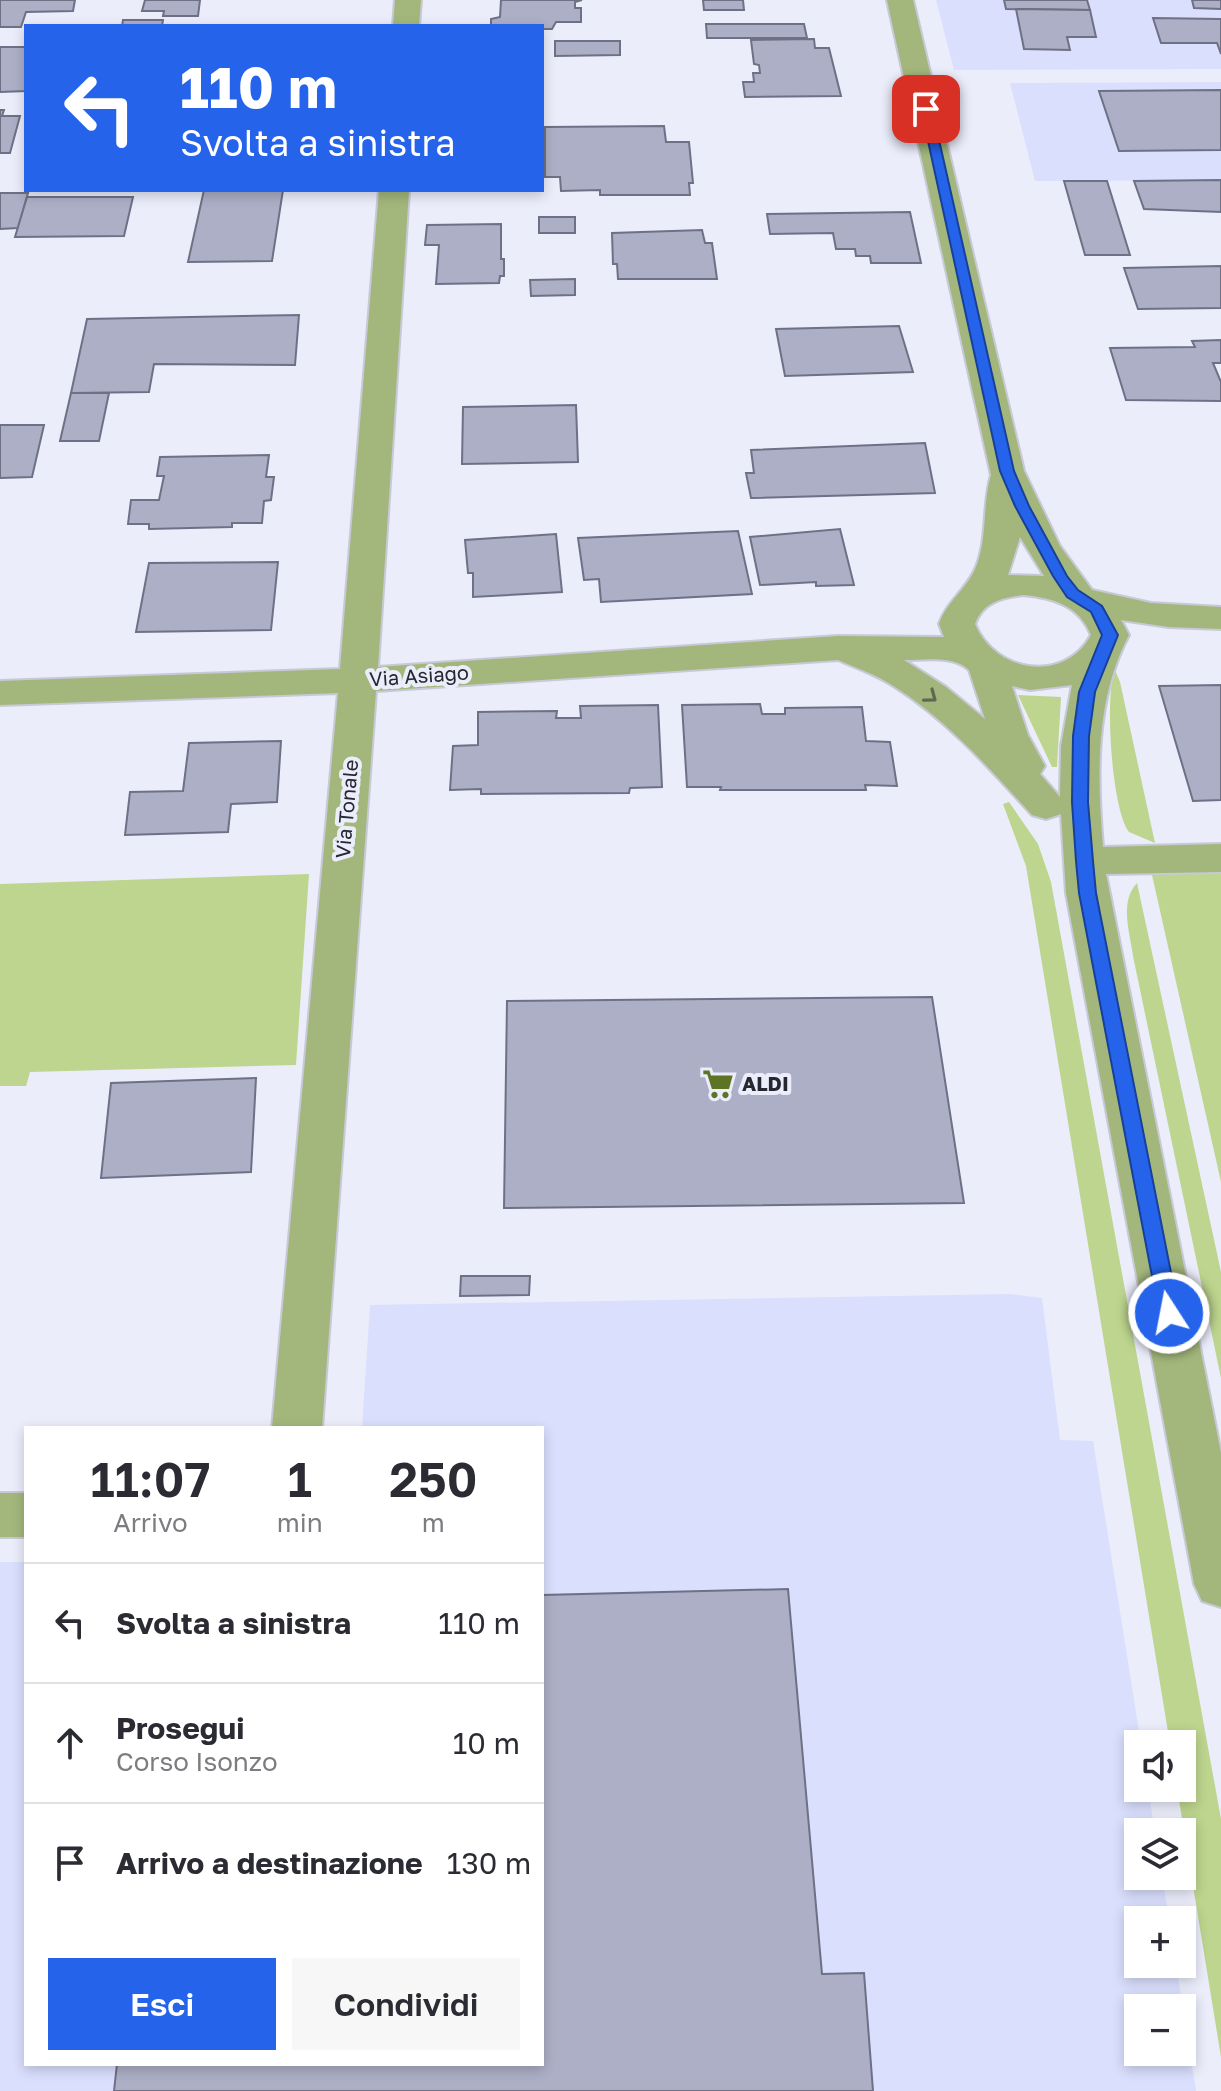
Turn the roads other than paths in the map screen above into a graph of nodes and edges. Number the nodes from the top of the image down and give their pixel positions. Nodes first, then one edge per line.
1 (408, 0) edge
2 (900, 0) edge
3 (406, 24) edge
4 (394, 192) edge
5 (1007, 471) junction
6 (1078, 596) junction
7 (969, 604) junction
8 (1212, 618) edge
9 (838, 648) junction
10 (1102, 654) junction
11 (980, 659) junction
12 (358, 680) junction
13 (0, 693) edge
14 (1046, 806) junction
15 (1221, 858) edge
16 (1086, 877) junction
17 (297, 1426) edge
18 (0, 1515) edge
19 (24, 1515) edge
20 (1221, 1584) edge

1 - 3 street
2 - 5 street
4 - 12 street, Via Tonale
5 - 6 street
5 - 7 street
6 - 7 street
6 - 8 street
6 - 10 street
7 - 9 street, Via Asiago
7 - 11 street
8 - 10 street
9 - 11 street, Via Asiago
9 - 12 street, Via Asiago
9 -> 14 street, Via Asiago
10 - 11 street
10 - 16 street
11 - 14 street
12 - 13 street, Via Asiago
12 - 17 street, Via Tonale
14 - 16 street
15 - 16 street
16 - 20 street
18 - 19 street

